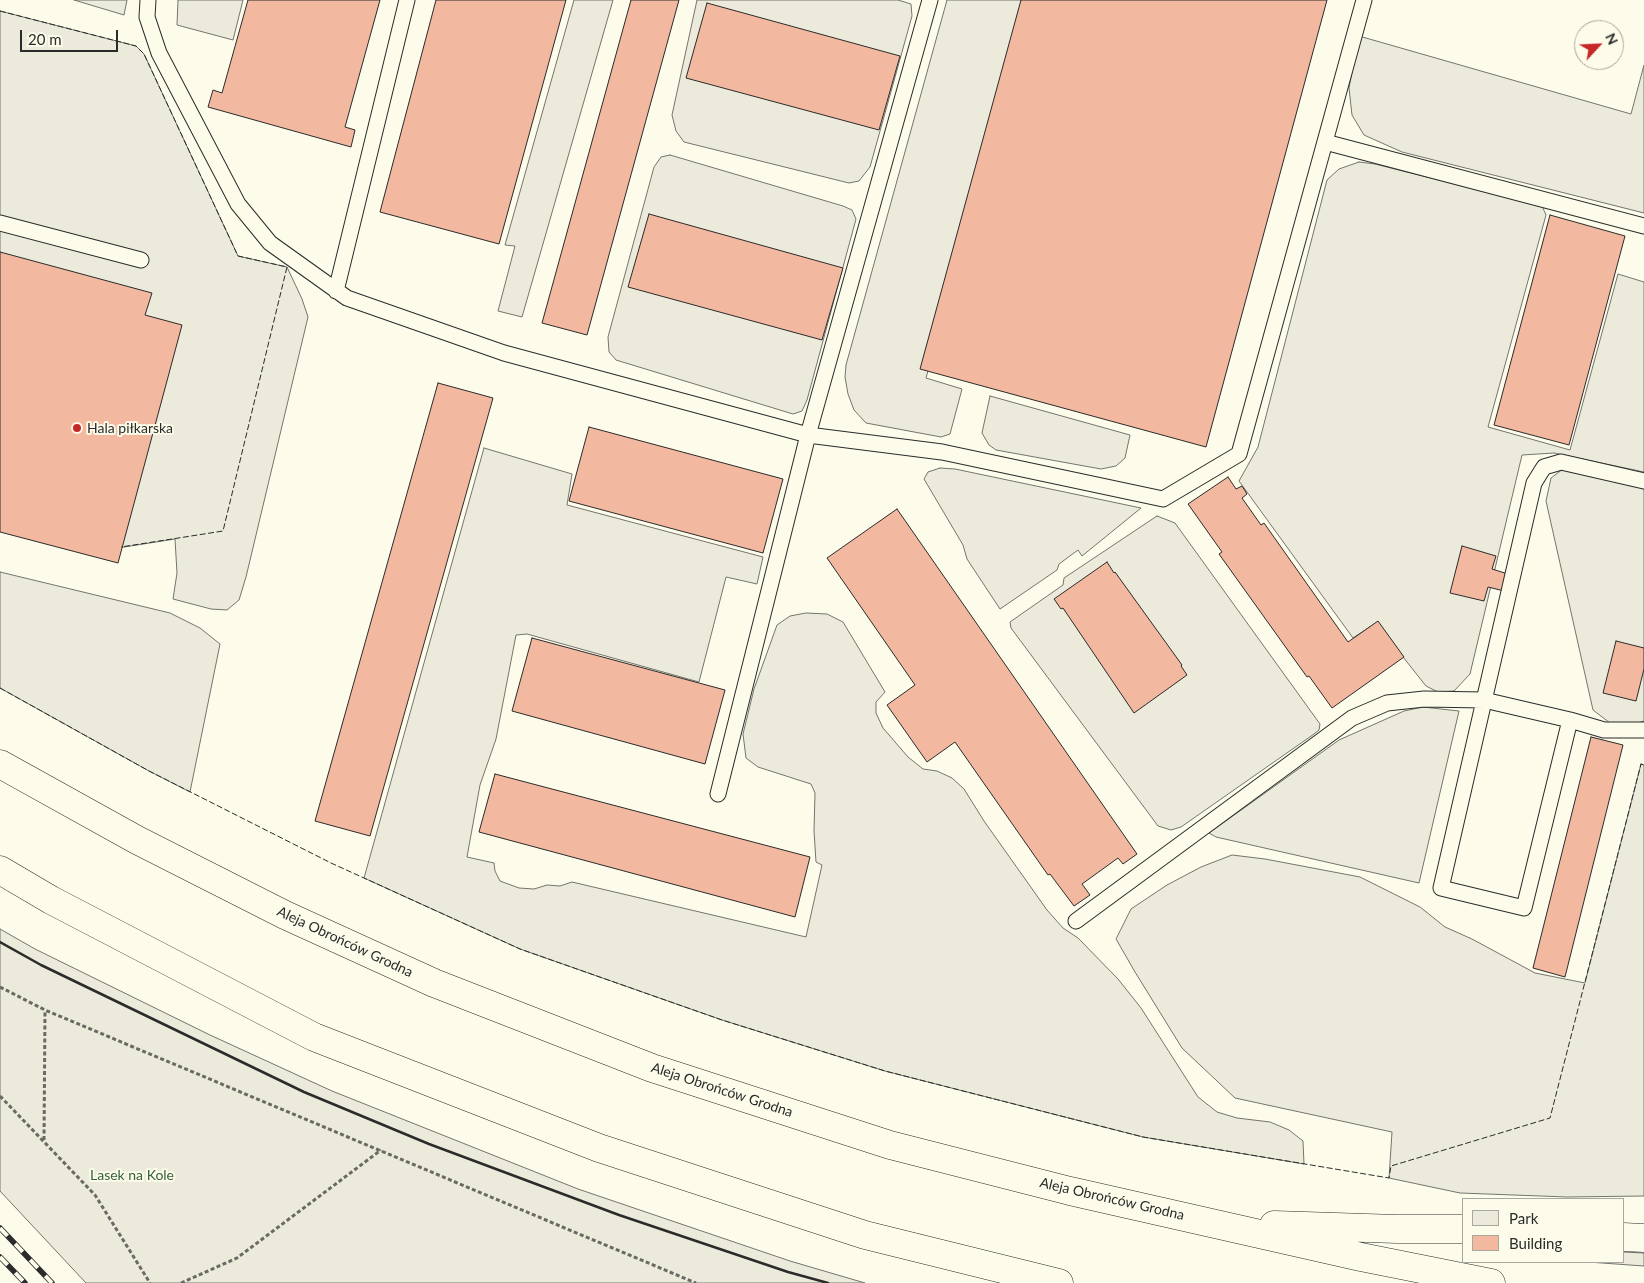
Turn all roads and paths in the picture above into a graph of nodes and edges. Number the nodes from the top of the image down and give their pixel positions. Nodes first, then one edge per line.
1 (148, 0) edge
2 (407, 0) edge
3 (930, 0) edge
4 (1364, 0) edge
5 (1325, 142) junction
6 (0, 223) edge
7 (1644, 226) edge
8 (142, 260) dead end
9 (336, 290) junction
10 (808, 435) junction
11 (1644, 481) edge
12 (1484, 700) junction
13 (1570, 720) junction
14 (1644, 730) edge
15 (0, 764) edge
16 (718, 794) dead end
17 (0, 870) edge
18 (1076, 921) dead end
19 (0, 987) edge
20 (44, 1010) junction
21 (0, 1096) edge
22 (44, 1140) junction
23 (380, 1150) junction
24 (1214, 1222) junction
25 (1644, 1225) edge
26 (1624, 1226) edge
27 (1462, 1229) edge
28 (1624, 1237) edge
29 (1644, 1238) edge
30 (150, 1283) edge
31 (182, 1283) edge
32 (696, 1283) edge
33 (1059, 1283) edge
34 (1491, 1283) edge

1 - 9 lane
2 - 9 lane
3 - 10 lane
4 - 5 lane
5 - 7 lane
5 - 10 lane
6 - 8 lane
9 - 10 lane
10 - 16 lane
11 - 12 lane
12 - 13 lane
12 - 13 lane
12 - 18 lane
13 - 14 lane
15 - 24 highway, Aleja Obrońców Grodna
17 - 33 highway
19 - 20 path
20 - 22 path
20 - 23 path
21 - 22 path
22 - 30 path
23 - 31 path
23 - 32 path
24 - 27 highway
24 - 34 highway, Aleja Obrońców Grodna
25 - 26 highway
28 - 29 highway

